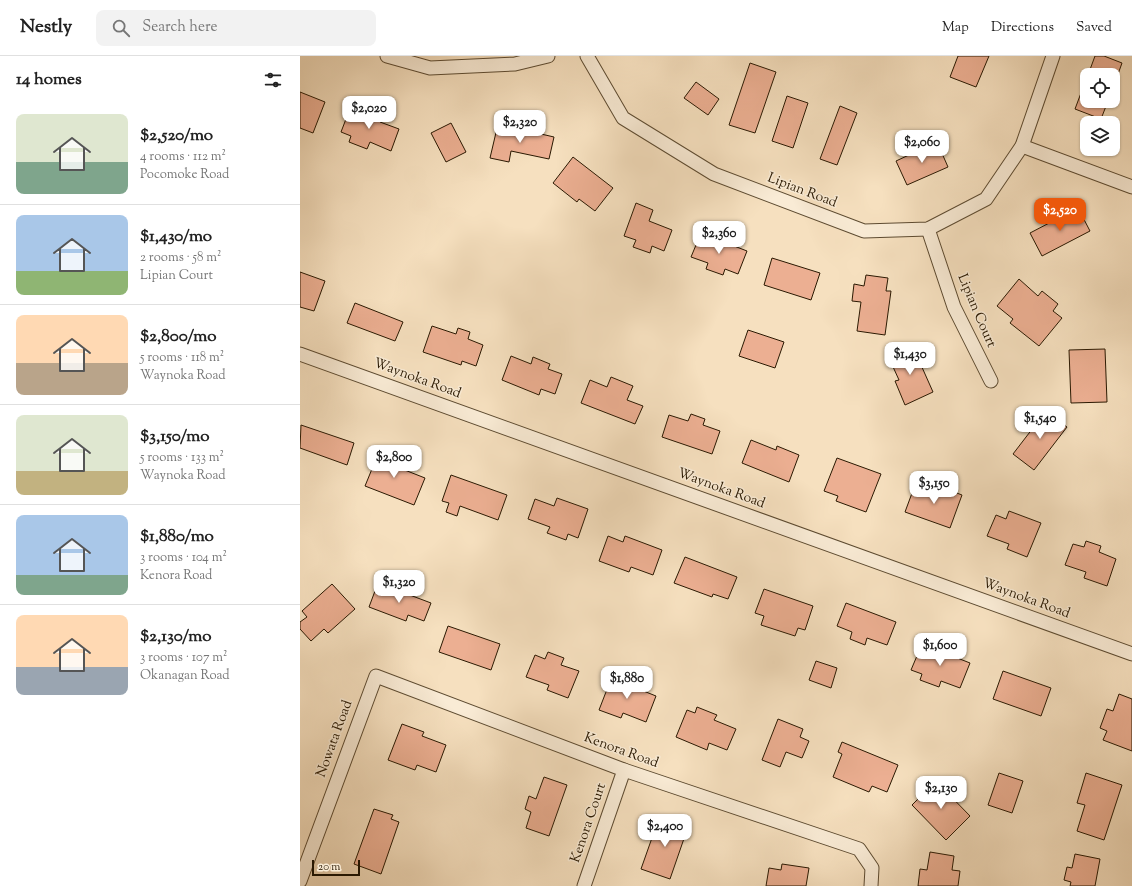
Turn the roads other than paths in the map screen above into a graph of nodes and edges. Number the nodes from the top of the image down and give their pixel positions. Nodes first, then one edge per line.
1 (387, 56) edge
2 (548, 56) edge
3 (587, 56) edge
4 (1053, 56) edge
5 (1022, 146) junction
6 (1132, 187) edge
7 (928, 229) junction
8 (300, 354) edge
9 (991, 381) dead end
10 (1132, 654) edge
11 (376, 676) joint
12 (624, 770) junction
13 (300, 881) edge
14 (584, 886) edge
15 (871, 886) edge

1 - 2 street
3 - 7 street, Lipian Road
4 - 5 street, Lipian Road
5 - 6 street
5 - 7 street, Lipian Road
7 - 9 street, Lipian Court
8 - 10 street, Waynoka Road
11 - 12 street, Kenora Road
11 - 13 street, Nowata Road
12 - 14 street, Kenora Court
12 - 15 street, Kenora Road

